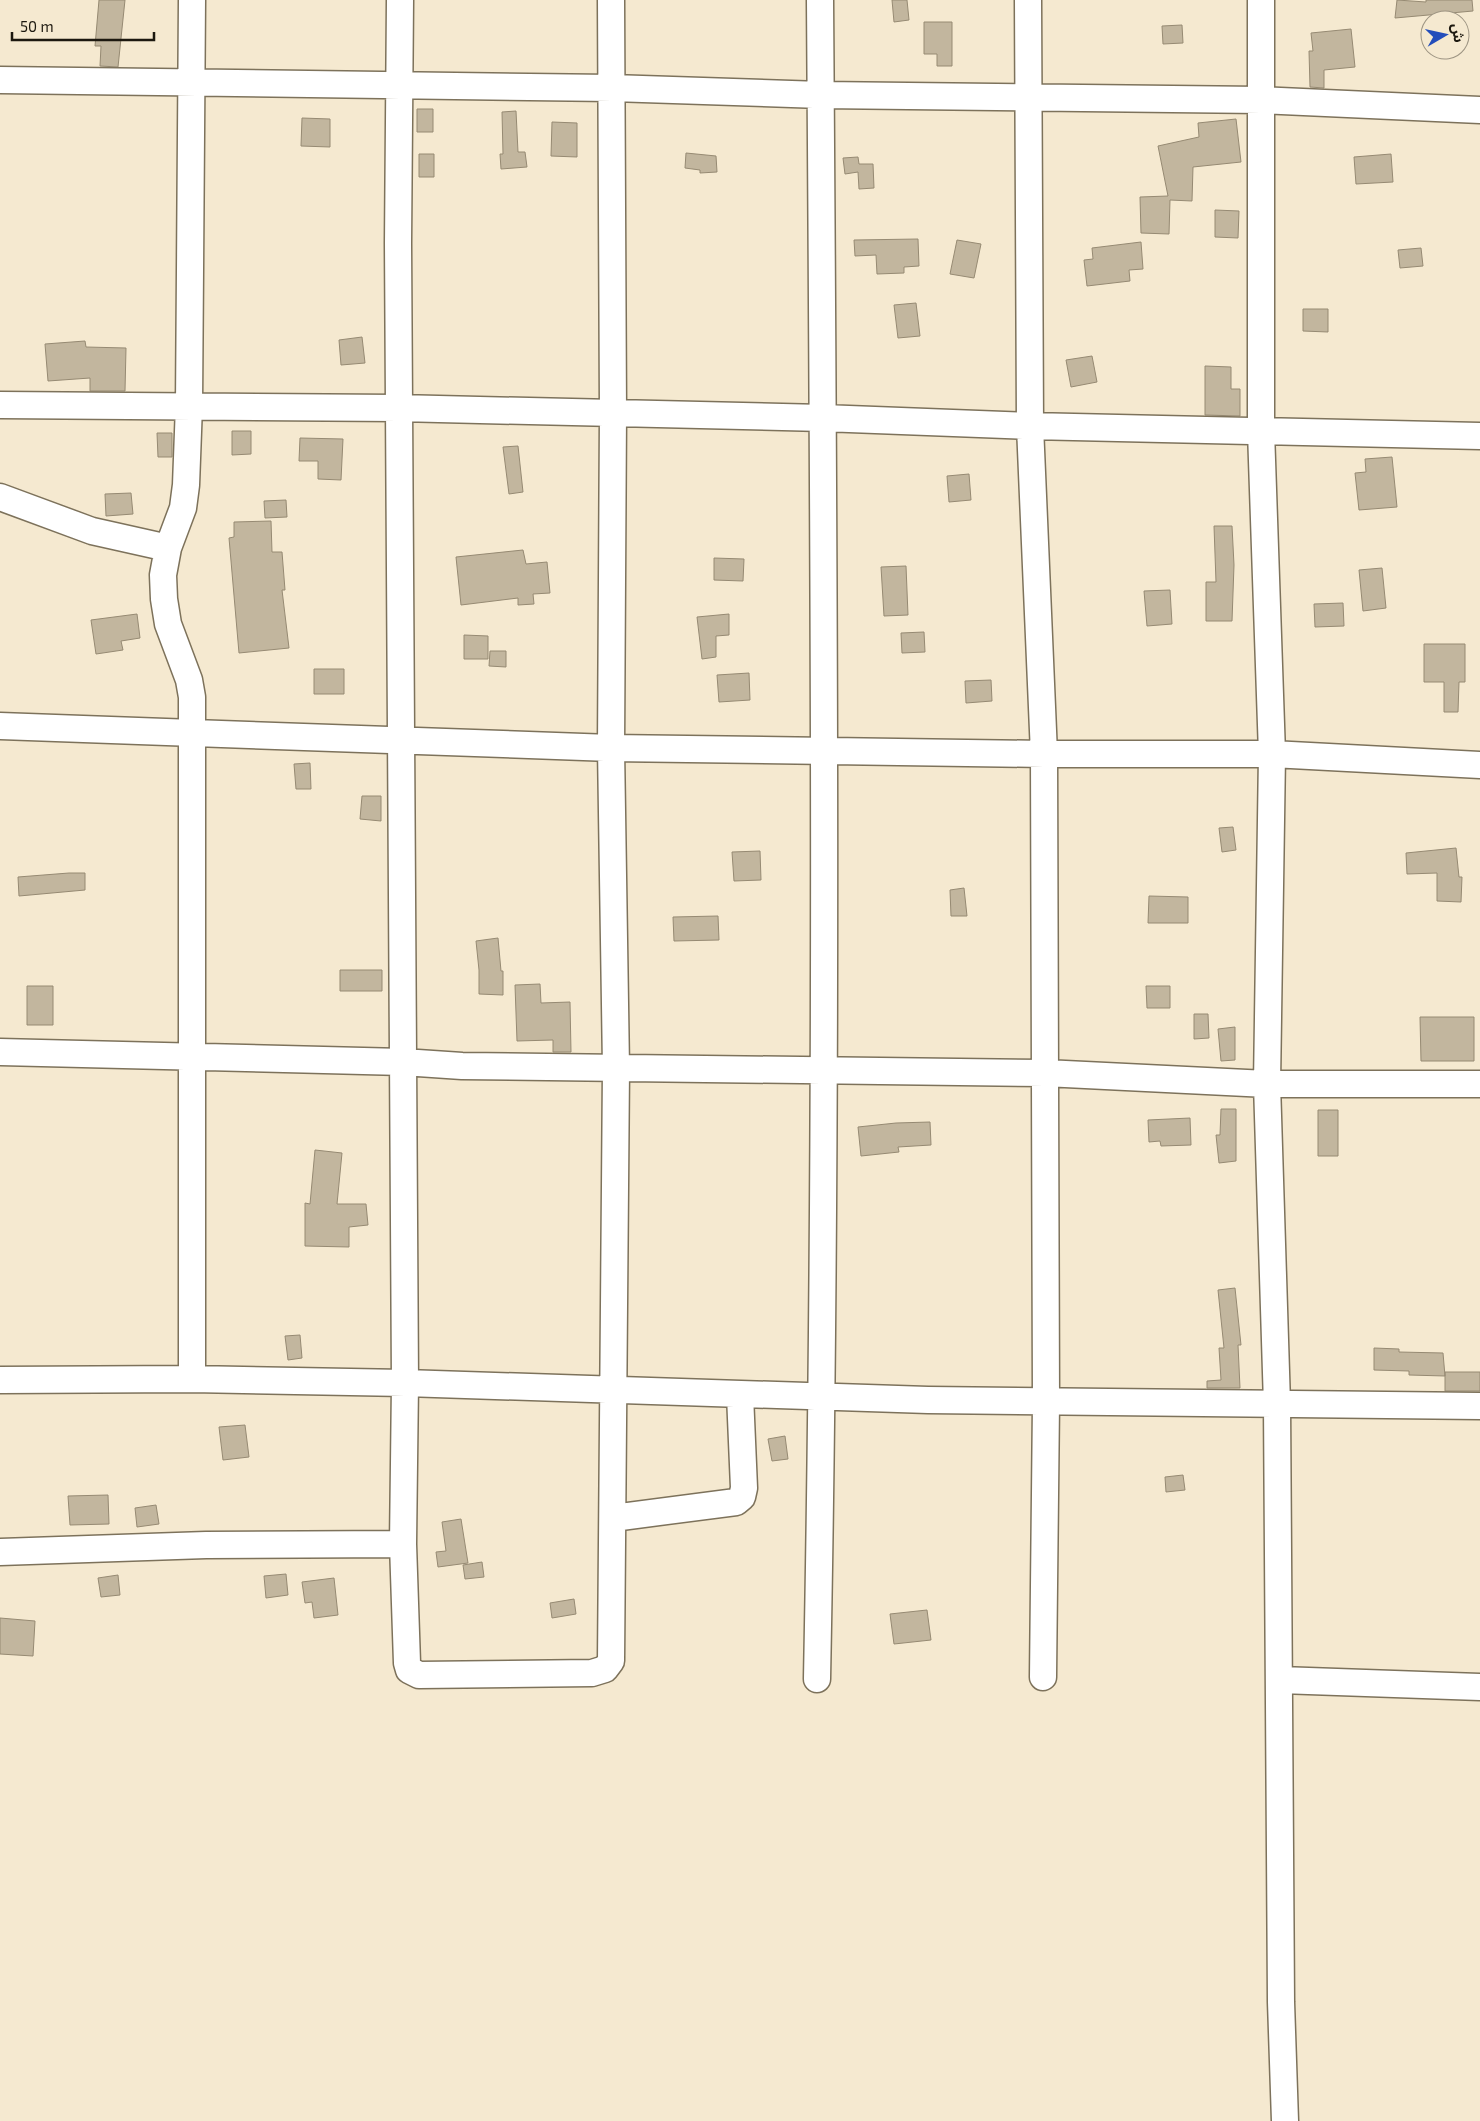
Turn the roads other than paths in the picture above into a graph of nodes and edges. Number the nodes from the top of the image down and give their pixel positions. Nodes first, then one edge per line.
1 (192, 0) edge
2 (400, 0) edge
3 (610, 0) edge
4 (820, 0) edge
5 (1028, 0) edge
6 (1262, 0) edge
7 (0, 80) edge
8 (191, 82) junction
9 (400, 85) junction
10 (612, 88) junction
11 (821, 95) junction
12 (1028, 98) junction
13 (1261, 100) junction
14 (1480, 110) edge
15 (0, 405) edge
16 (189, 405) junction
17 (398, 408) junction
18 (613, 413) junction
19 (823, 418) junction
20 (1030, 426) junction
21 (1261, 431) junction
22 (1480, 436) edge
23 (0, 497) edge
24 (168, 548) junction
25 (0, 726) edge
26 (192, 733) junction
27 (400, 741) junction
28 (611, 748) junction
29 (825, 750) junction
30 (1044, 754) junction
31 (1272, 754) junction
32 (1480, 765) edge
33 (0, 1052) edge
34 (193, 1057) junction
35 (403, 1062) junction
36 (616, 1068) junction
37 (825, 1071) junction
38 (1046, 1073) junction
39 (1267, 1084) junction
40 (1480, 1084) edge
41 (0, 1380) edge
42 (192, 1380) junction
43 (405, 1383) junction
44 (614, 1391) junction
45 (740, 1394) junction
46 (823, 1397) junction
47 (1046, 1403) junction
48 (1277, 1404) junction
49 (1480, 1406) edge
50 (613, 1518) junction
51 (403, 1544) junction
52 (0, 1552) edge
53 (1043, 1677) dead end
54 (817, 1679) dead end
55 (1280, 1680) junction
56 (1480, 1687) edge
57 (1284, 2121) edge

1 - 8 street
2 - 9 street
3 - 10 street
4 - 11 street
5 - 12 street
6 - 13 street
7 - 8 street
8 - 9 street
8 - 16 street
9 - 10 street
9 - 17 street
10 - 11 street
10 - 18 street
11 - 12 street
11 - 19 street
12 - 13 street
12 - 20 street
13 - 14 street
13 - 21 street
15 - 16 street
16 - 17 street
16 - 24 street
17 - 18 street
17 - 27 street
18 - 19 street
18 - 28 street
19 - 20 street
19 - 29 street
20 - 21 street
20 - 30 street
21 - 22 street
21 - 31 street
23 - 24 street
24 - 26 street
25 - 26 street
26 - 27 street
26 - 34 street
27 - 28 street
27 - 35 street
28 - 29 street
28 - 36 street
29 - 30 street
29 - 37 street
30 - 31 street
30 - 38 street
31 - 32 street
31 - 39 street
33 - 34 street
34 - 35 street
34 - 42 street
35 - 36 street
35 - 43 street
36 - 37 street
36 - 44 street
37 - 38 street
37 - 46 street
38 - 39 street
38 - 47 street
39 - 40 street
39 - 48 street
41 - 42 street
42 - 43 street
43 - 44 street
43 - 51 street
44 - 45 street
44 - 50 street
45 - 46 street
45 - 50 street
46 - 47 street
46 - 54 street
47 - 48 street
47 - 53 street
48 - 49 street
48 - 55 street
50 - 51 street
51 - 52 street
55 - 56 street
55 - 57 street

